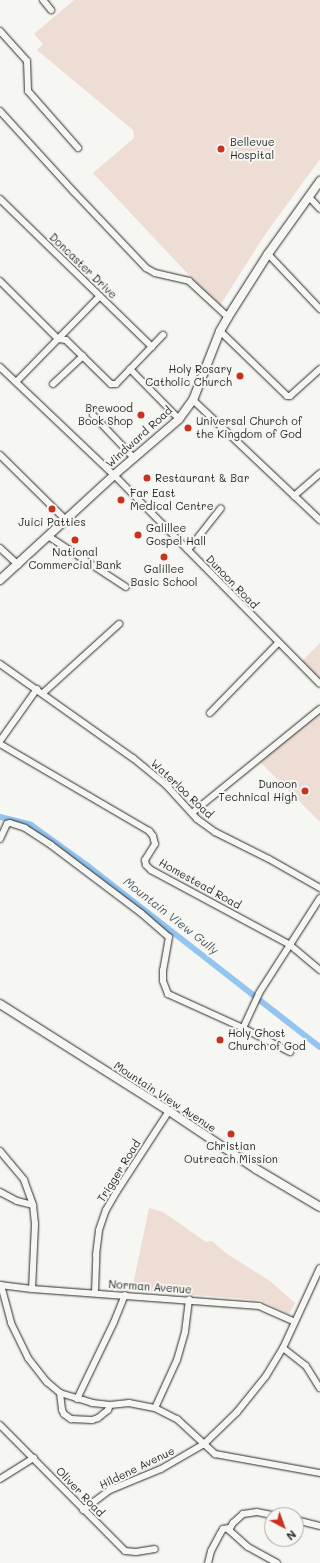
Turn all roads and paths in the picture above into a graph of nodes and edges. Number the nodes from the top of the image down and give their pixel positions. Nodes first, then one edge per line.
1 (43, 0) edge
2 (51, 10) dead end
3 (0, 31) edge
4 (0, 111) edge
5 (78, 148) dead end
6 (320, 181) edge
7 (309, 197) junction
8 (0, 199) edge
9 (320, 209) edge
10 (268, 254) junction
11 (0, 281) edge
12 (100, 296) junction
13 (320, 309) edge
14 (228, 317) junction
15 (220, 331) junction
16 (163, 335) dead end
17 (58, 339) junction
18 (152, 347) junction
19 (83, 356) junction
20 (0, 367) edge
21 (130, 369) junction
22 (320, 369) edge
23 (16, 382) junction
24 (53, 384) dead end
25 (193, 400) junction
26 (93, 415) dead end
27 (178, 419) junction
28 (0, 455) edge
29 (134, 458) junction
30 (320, 473) edge
31 (114, 475) junction
32 (294, 496) junction
33 (221, 508) dead end
34 (66, 520) junction
35 (320, 520) edge
36 (48, 536) junction
37 (0, 548) edge
38 (188, 550) junction
39 (18, 565) junction
40 (0, 580) edge
41 (126, 587) dead end
42 (118, 624) dead end
43 (278, 643) junction
44 (0, 664) edge
45 (320, 684) edge
46 (37, 689) junction
47 (43, 693) junction
48 (320, 709) edge
49 (210, 713) dead end
50 (0, 743) edge
51 (192, 813) junction
52 (0, 839) edge
53 (320, 888) edge
54 (320, 898) edge
55 (290, 945) junction
56 (320, 970) edge
57 (0, 1004) edge
58 (243, 1028) junction
59 (290, 1052) dead end
60 (169, 1111) junction
61 (0, 1151) edge
62 (0, 1192) edge
63 (33, 1206) junction
64 (320, 1207) edge
65 (320, 1268) edge
66 (1, 1285) edge
67 (32, 1289) junction
68 (95, 1293) junction
69 (125, 1295) junction
70 (189, 1299) junction
71 (295, 1322) junction
72 (283, 1348) junction
73 (320, 1388) edge
74 (60, 1393) junction
75 (77, 1399) junction
76 (110, 1405) junction
77 (155, 1408) junction
78 (0, 1425) edge
79 (204, 1444) junction
80 (34, 1458) junction
81 (320, 1473) edge
82 (0, 1479) edge
83 (83, 1510) junction
84 (264, 1513) edge
85 (304, 1522) edge
86 (320, 1526) edge
87 (229, 1528) junction
88 (155, 1549) dead end
89 (208, 1563) edge
90 (277, 1563) edge

1 - 2 street
3 - 5 street
4 - 14 street
6 - 7 main road, Windward Road
7 - 9 street
7 - 10 main road, Windward Road
8 - 12 street, Doncaster Drive
10 - 13 street
10 - 14 main road, Windward Road
11 - 17 street
12 - 17 street
12 - 18 street, Doncaster Drive
14 - 15 main road, Windward Road
15 - 22 street
15 - 25 main road, Windward Road
16 - 18 street
17 - 19 street
17 - 23 street
18 - 21 street
19 - 21 street
19 - 24 street
20 - 23 street, Dunoon Road
21 - 27 street
23 - 31 street, Dunoon Road
25 - 27 main road, Windward Road
25 - 32 street
26 - 29 street
27 - 29 main road, Windward Road
28 - 34 street
29 - 31 main road, Windward Road
30 - 32 street
31 - 34 main road, Windward Road
31 - 38 street, Dunoon Road
32 - 35 street
33 - 38 street
34 - 36 main road, Windward Road
36 - 39 main road, Windward Road
36 - 41 street
37 - 39 street
38 - 43 street, Dunoon Road
39 - 40 main road, Windward Road
42 - 47 street
43 - 45 street, Dunoon Road
43 - 49 street
44 - 46 street, Waterloo Road
46 - 47 street, Waterloo Road
46 - 50 street
47 - 51 street, Waterloo Road
48 - 51 street
50 - 55 street, Homestead Road
51 - 53 street, Waterloo Road
52 - 58 street
54 - 55 street
55 - 56 street, Homestead Road
55 - 58 street
57 - 60 main road, Mountain View Avenue
58 - 59 street
60 - 64 main road, Mountain View Avenue
60 - 68 street, Trigger Road
61 - 63 street
62 - 63 street
63 - 67 street
65 - 71 street, Hildene Avenue
66 - 67 street, Norman Avenue
66 - 74 street
67 - 68 street, Norman Avenue
68 - 69 street, Norman Avenue
69 - 70 street, Norman Avenue
69 - 75 street
70 - 71 street, Norman Avenue
70 - 77 street
71 - 72 street, Hildene Avenue
72 - 73 street
72 - 79 street, Hildene Avenue
74 - 75 street
74 - 76 street
75 - 76 street
76 - 77 street
77 - 79 street
78 - 80 street, Oliver Road
79 - 81 street
79 - 83 street, Hildene Avenue
80 - 82 street
80 - 83 street, Oliver Road
83 - 88 street, Oliver Road
84 - 87 street
85 - 86 street
87 - 89 street
87 - 90 street

